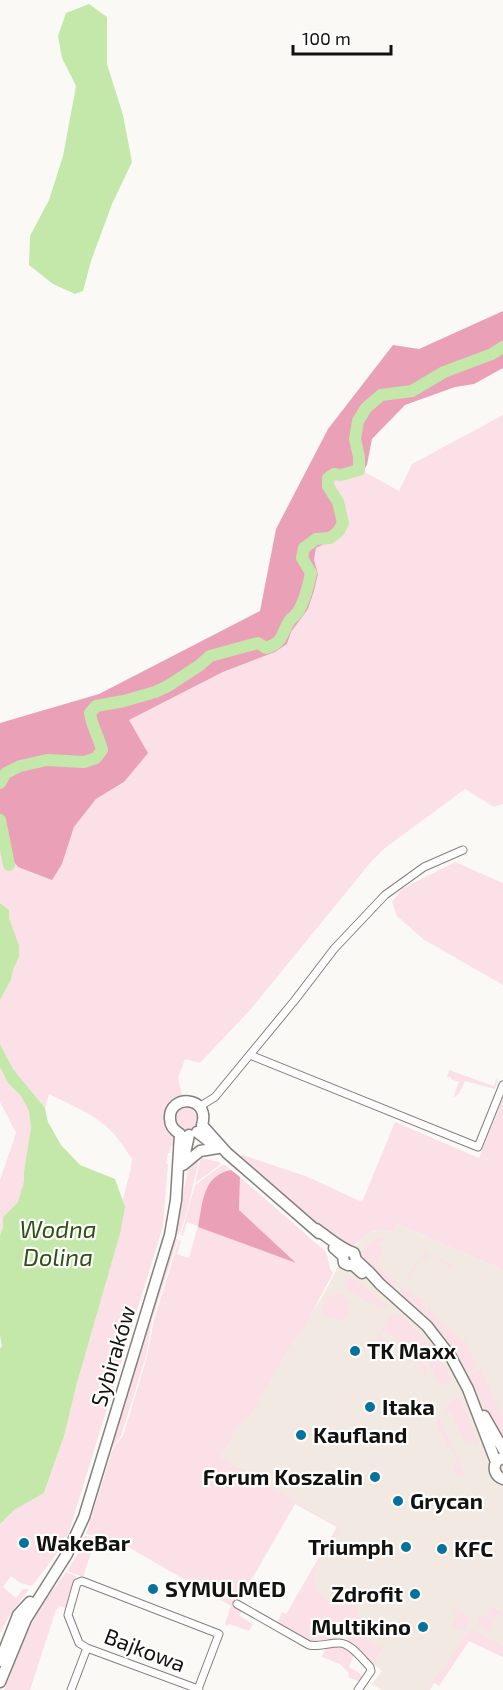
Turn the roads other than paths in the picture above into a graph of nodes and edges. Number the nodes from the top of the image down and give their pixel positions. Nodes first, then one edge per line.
1 (463, 850) dead end
2 (250, 1055) junction
3 (503, 1085) edge
4 (200, 1107) junction
5 (192, 1132) junction
6 (222, 1150) junction
7 (183, 1165) junction
8 (177, 1200) junction
9 (468, 1389) junction
10 (503, 1449) edge
11 (500, 1460) edge
12 (503, 1479) edge
13 (50, 1580) junction
14 (237, 1604) dead end
15 (87, 1648) junction
16 (0, 1661) edge
17 (0, 1682) edge
18 (71, 1690) edge
19 (198, 1690) edge
20 (358, 1690) edge

1 - 2 street
2 - 3 street
2 - 4 street
4 - 5 street
4 - 5 street
5 - 6 street
5 - 7 street
5 - 8 street, Sybiraków
6 - 7 street
6 - 9 street
7 - 8 street
8 - 13 street, Sybiraków
9 - 10 street
9 - 11 street
11 - 12 street
13 - 16 street, Sybiraków
13 - 17 street, Sybiraków
14 - 20 street
15 - 18 street, Bajkowa
15 - 19 street, Bajkowa
15 - 19 street

